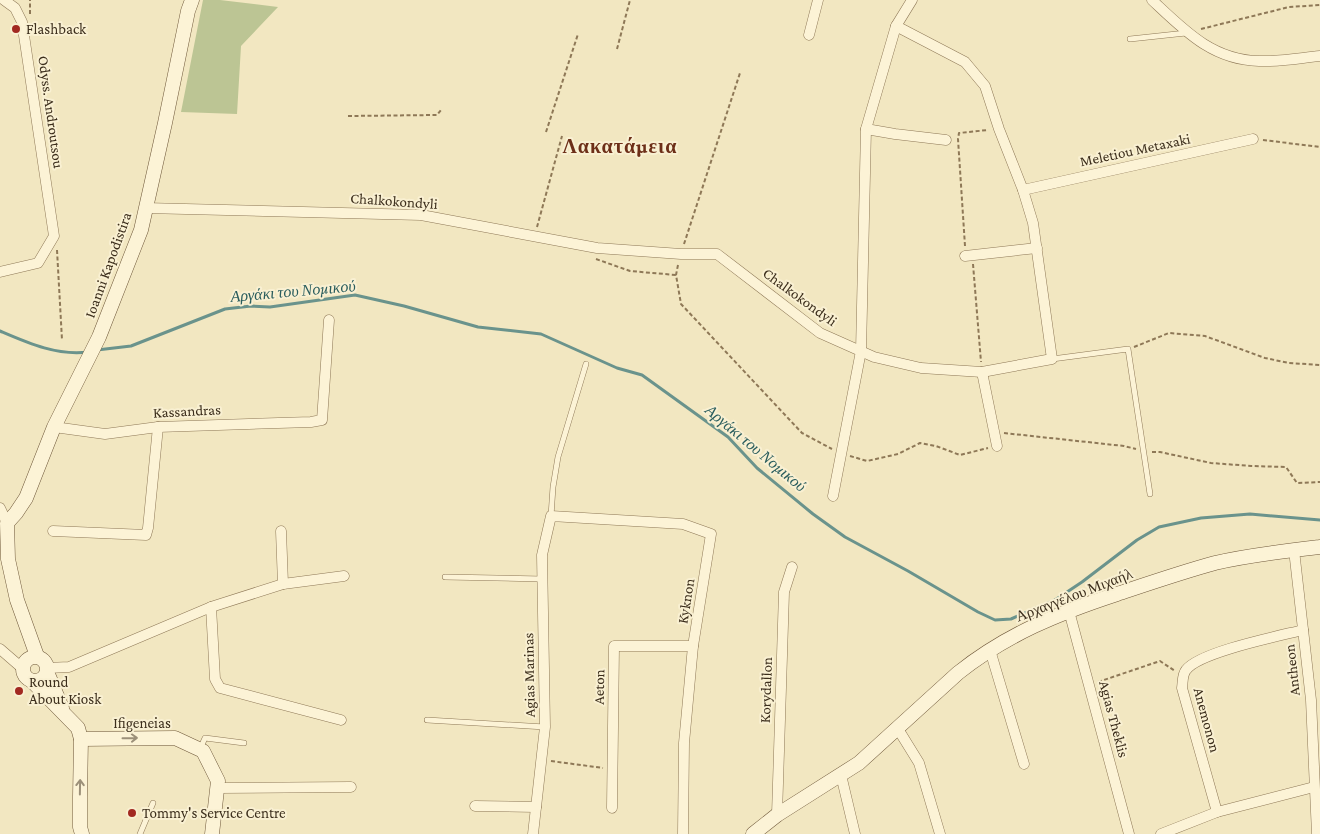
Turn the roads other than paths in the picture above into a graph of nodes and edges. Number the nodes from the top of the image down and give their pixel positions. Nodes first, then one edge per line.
1 (4, 0) edge
2 (192, 0) edge
3 (818, 0) edge
4 (912, 0) edge
5 (1152, 0) edge
6 (896, 26) junction
7 (1187, 33) junction
8 (809, 35) dead end
9 (1130, 39) dead end
10 (1320, 56) edge
11 (866, 128) junction
12 (1253, 139) road end
13 (946, 140) dead end
14 (1024, 190) junction
15 (146, 208) junction
16 (1037, 248) junction
17 (969, 256) road end
18 (0, 272) edge
19 (329, 320) dead end
20 (861, 351) junction
21 (1052, 359) junction
22 (586, 364) dead end
23 (982, 372) junction
24 (54, 427) junction
25 (158, 427) junction
26 (997, 446) road end
27 (1150, 494) dead end
28 (833, 496) dead end
29 (0, 508) edge
30 (551, 516) junction
31 (7, 523) junction
32 (281, 530) dead end
33 (53, 531) dead end
34 (1320, 547) edge
35 (1294, 550) junction
36 (792, 567) dead end
37 (344, 576) dead end
38 (445, 577) dead end
39 (542, 579) junction
40 (283, 584) junction
41 (211, 607) junction
42 (1069, 611) junction
43 (1303, 630) junction
44 (694, 646) junction
45 (0, 649) edge
46 (990, 650) junction
47 (36, 656) junction
48 (22, 668) junction
49 (47, 670) junction
50 (32, 681) junction
51 (64, 712) junction
52 (341, 720) dead end
53 (427, 720) dead end
54 (545, 727) junction
55 (898, 729) junction
56 (81, 739) junction
57 (244, 743) dead end
58 (200, 750) junction
59 (1024, 764) dead end
60 (841, 775) junction
61 (351, 787) dead end
62 (1314, 787) junction
63 (218, 788) junction
64 (153, 803) dead end
65 (475, 806) dead end
66 (536, 807) junction
67 (612, 808) dead end
68 (1217, 812) junction
69 (777, 815) junction
70 (82, 834) edge
71 (140, 834) edge
72 (212, 834) edge
73 (534, 834) edge
74 (683, 834) edge
75 (753, 834) edge
76 (855, 834) edge
77 (940, 834) edge
78 (1129, 834) edge
79 (1161, 834) edge
80 (1317, 834) edge

1 - 18 street, Odyss. Androutsou
2 - 15 street, Ioanni Kapodistira
3 - 8 street
4 - 6 street
5 - 7 street
6 - 11 street
6 - 14 street
7 - 9 lane
7 - 10 street
11 - 13 street
11 - 20 street
12 - 14 street, Meletiou Metaxaki
14 - 16 street
15 - 20 street, Chalkokondyli
15 - 24 street, Ioanni Kapodistira
16 - 17 street
16 - 21 street
19 - 25 street, Kassandras
20 - 23 street, Chalkokondyli
20 - 28 street
21 - 23 street, Chalkokondyli
21 - 27 lane
22 - 30 lane
23 - 26 street
24 - 25 street, Kassandras
24 - 31 street, Ioanni Kapodistira
25 - 33 street
29 - 31 street
30 - 39 street, Agias Marinas
30 - 44 street, Kyknon
31 - 47 street
32 - 40 street
34 - 35 street, Αρχαγγέλου Μιχαήλ
35 - 42 street, Αρχαγγέλου Μιχαήλ
35 - 43 street, Antheon
36 - 69 street, Korydallon
37 - 40 street
38 - 39 lane
39 - 54 street, Agias Marinas
40 - 41 street
41 - 49 street
41 - 52 street
42 - 46 street, Αρχαγγέλου Μιχαήλ
42 - 78 street, Agias Theklis
43 - 62 street, Antheon
43 - 68 street, Anemonon
44 - 67 street, Aeton
44 - 74 street, Kyknon
45 - 48 street
46 - 55 street, Αρχαγγέλου Μιχαήλ
46 - 59 street
47 - 48 street
47 - 49 street
48 - 50 street
49 - 50 street
49 - 51 street
50 - 51 street
51 - 56 street
53 - 54 lane
54 - 66 street, Agias Marinas
55 - 60 street, Αρχαγγέλου Μιχαήλ
55 - 77 street
56 -> 58 street, Ifigeneias
70 -> 56 street
57 - 58 lane
58 - 63 street
60 - 69 street, Αρχαγγέλου Μιχαήλ
60 - 76 street
61 - 63 street
62 - 68 street
62 - 80 street, Antheon
63 - 72 street
64 - 71 lane
65 - 66 street
66 - 73 street, Agias Marinas
68 - 79 street
69 - 75 street, Αρχαγγέλου Μιχαήλ

